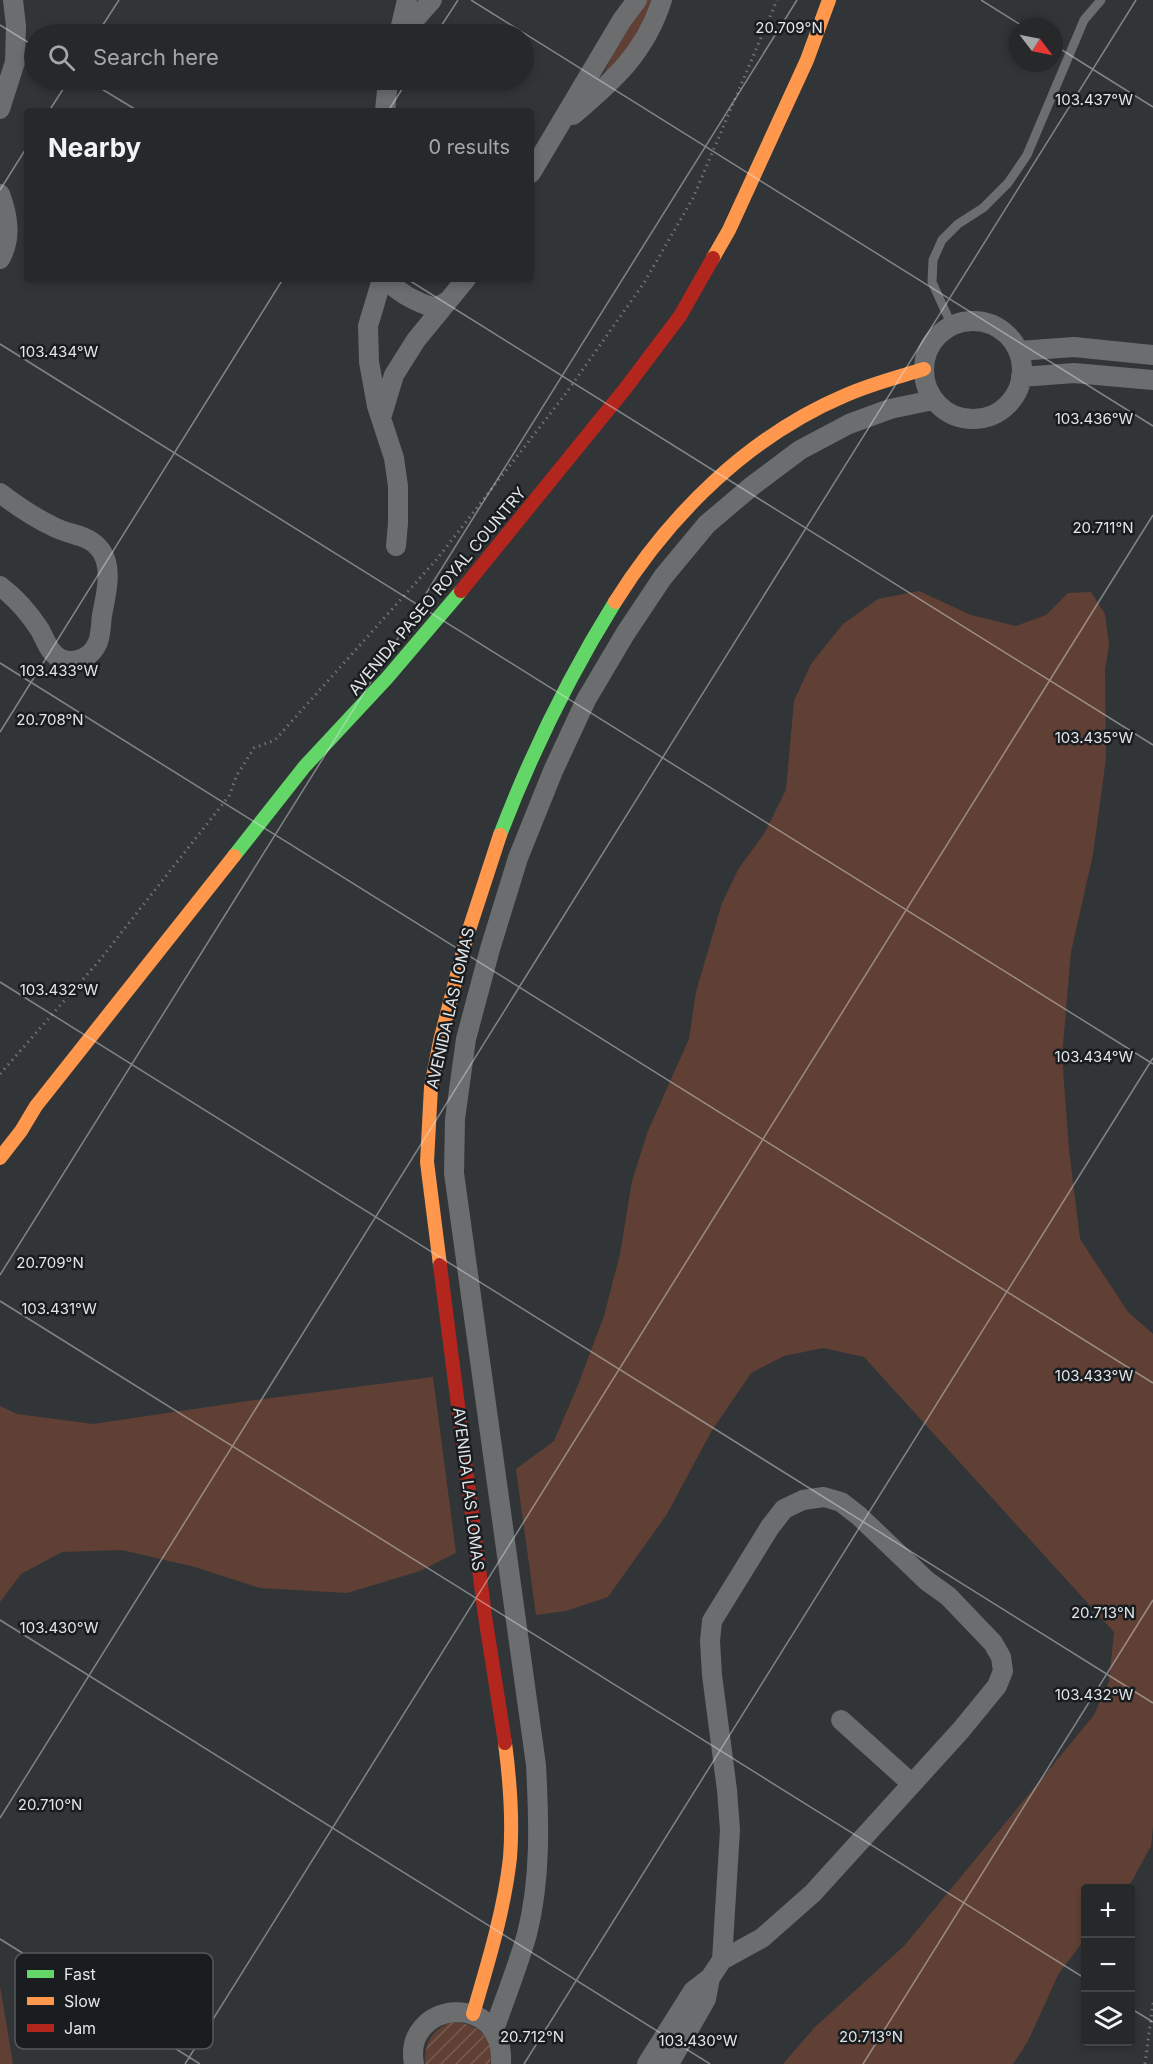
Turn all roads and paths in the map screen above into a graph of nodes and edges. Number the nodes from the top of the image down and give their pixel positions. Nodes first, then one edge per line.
1 (13, 0) edge
2 (408, 0) edge
3 (432, 0) edge
4 (637, 0) edge
5 (662, 0) edge
6 (777, 0) edge
7 (829, 0) edge
8 (1101, 0) edge
9 (403, 24) edge
10 (410, 24) edge
11 (387, 90) edge
12 (385, 108) edge
13 (0, 109) edge
14 (559, 127) junction
15 (534, 168) edge
16 (0, 194) edge
17 (0, 260) edge
18 (382, 282) edge
19 (386, 282) edge
20 (464, 282) edge
21 (448, 301) junction
22 (952, 326) junction
23 (1018, 351) junction
24 (1153, 355) edge
25 (924, 369) junction
26 (1021, 376) junction
27 (1153, 380) edge
28 (933, 400) junction
29 (381, 419) junction
30 (0, 493) edge
31 (396, 546) dead end
32 (0, 586) edge
33 (0, 1074) edge
34 (36, 1106) junction
35 (6, 1126) dead end
36 (0, 1158) edge
37 (841, 1720) dead end
38 (536, 1765) junction
39 (509, 1771) junction
40 (912, 1784) junction
41 (722, 1960) junction
42 (710, 1978) junction
43 (1153, 2003) edge
44 (473, 2014) junction
45 (494, 2030) junction
46 (414, 2064) edge
47 (501, 2064) edge
48 (647, 2064) edge
49 (669, 2064) edge
50 (1145, 2064) edge

1 - 13 street
2 - 9 street
3 - 10 street
4 - 14 street
5 - 14 street
6 - 33 path
7 - 34 street, AVENIDA PASEO ROYAL COUNTRY
8 - 22 lane
11 - 12 street
14 - 15 street
16 - 17 street
18 - 29 street
19 - 21 street
20 - 21 street
21 - 29 street
22 - 23 street
22 - 25 street
23 - 24 street
23 - 26 street
25 - 28 street
25 - 39 street, AVENIDA LAS LOMAS
26 - 27 street
26 - 28 street
28 - 38 street, AVENIDA LAS LOMAS
29 - 31 street
30 - 32 street
34 - 35 street
34 - 36 street, AVENIDA PASEO ROYAL COUNTRY
37 - 40 street
38 - 39 street
38 - 45 street, AVENIDA LAS LOMAS
39 - 44 street, AVENIDA LAS LOMAS
40 - 41 street
40 - 41 street
41 - 42 street
42 - 48 street
42 - 49 street
43 - 50 path
44 - 45 street
44 - 46 street
45 - 47 street

